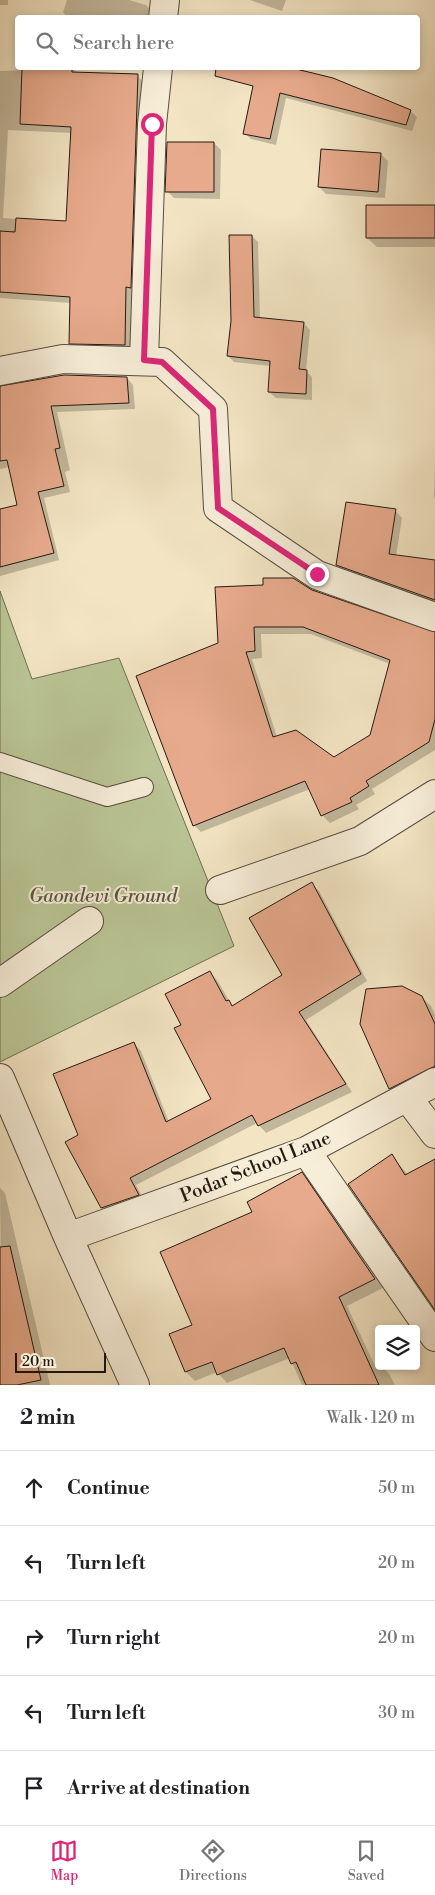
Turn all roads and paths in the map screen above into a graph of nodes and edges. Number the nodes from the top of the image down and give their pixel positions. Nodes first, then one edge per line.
1 (165, 0) edge
2 (163, 15) edge
3 (158, 70) edge
4 (144, 360) junction
5 (0, 371) edge
6 (435, 617) edge
7 (0, 762) edge
8 (144, 787) dead end
9 (435, 794) edge
10 (220, 890) dead end
11 (89, 921) dead end
12 (0, 983) edge
13 (0, 1078) edge
14 (435, 1082) edge
15 (407, 1097) junction
16 (435, 1134) edge
17 (306, 1150) junction
18 (68, 1237) junction
19 (435, 1337) edge
20 (135, 1385) edge

1 - 2 street
3 - 4 street
4 - 5 street
4 - 6 street
7 - 8 lane
9 - 10 street
11 - 12 street
13 - 18 street
14 - 15 street, Podar School Lane
15 - 16 street
15 - 17 street, Podar School Lane
17 - 18 street, Podar School Lane
17 - 19 street
18 - 20 street

